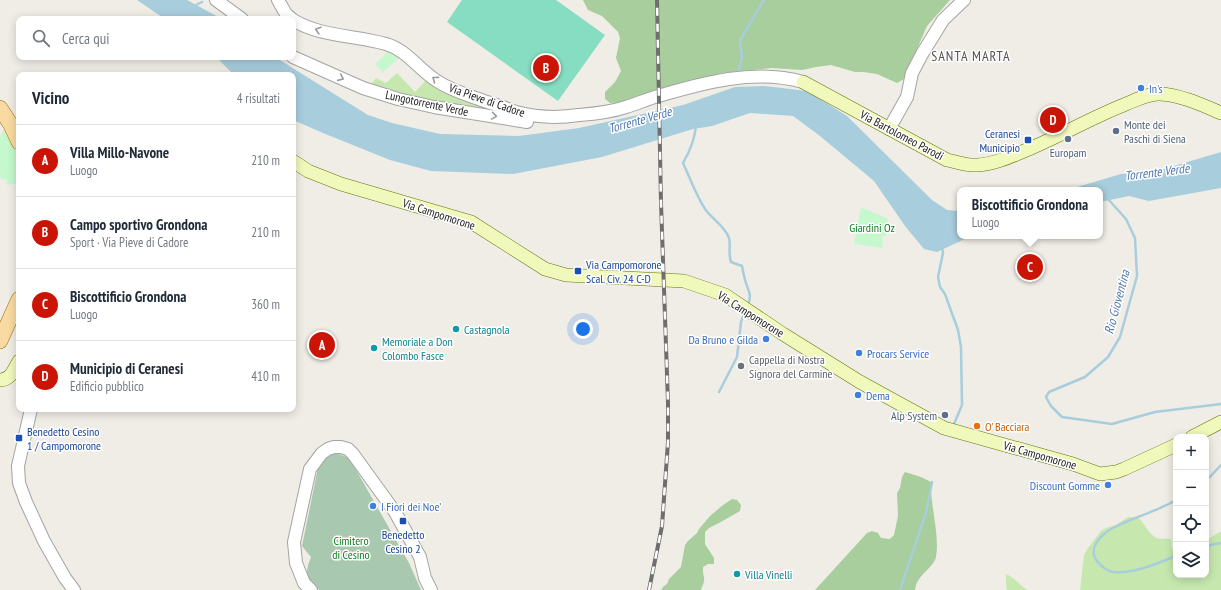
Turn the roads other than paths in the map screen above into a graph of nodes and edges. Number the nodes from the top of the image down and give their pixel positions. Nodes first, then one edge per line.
1 (216, 0) edge
2 (278, 0) edge
3 (964, 0) edge
4 (238, 16) edge
5 (288, 16) edge
6 (296, 22) edge
7 (296, 58) edge
8 (803, 82) joint
9 (625, 108) joint
10 (0, 109) edge
11 (1221, 114) edge
12 (571, 117) junction
13 (889, 129) junction
14 (16, 135) edge
15 (296, 163) edge
16 (16, 306) edge
17 (0, 341) edge
18 (16, 366) edge
19 (0, 380) edge
20 (30, 412) edge
21 (1221, 422) edge
22 (1198, 434) edge
23 (1173, 446) edge
24 (74, 590) edge
25 (312, 590) edge
26 (431, 590) edge

1 - 4 street
2 - 5 street, Via Pieve di Cadore
3 - 13 street
12 -> 6 street, Via Pieve di Cadore
7 -> 12 street, Lungotorrente Verde
8 - 9 street, Via Bartolomeo Parodi
8 - 13 main road, Via Bartolomeo Parodi
9 - 12 street, Via Pieve di Cadore
10 - 14 main road
11 - 13 main road, Via Bartolomeo Parodi
15 - 23 main road, Via Campomorone
16 - 17 main road
18 - 19 main road
20 - 24 street
21 - 22 main road
25 - 26 street

